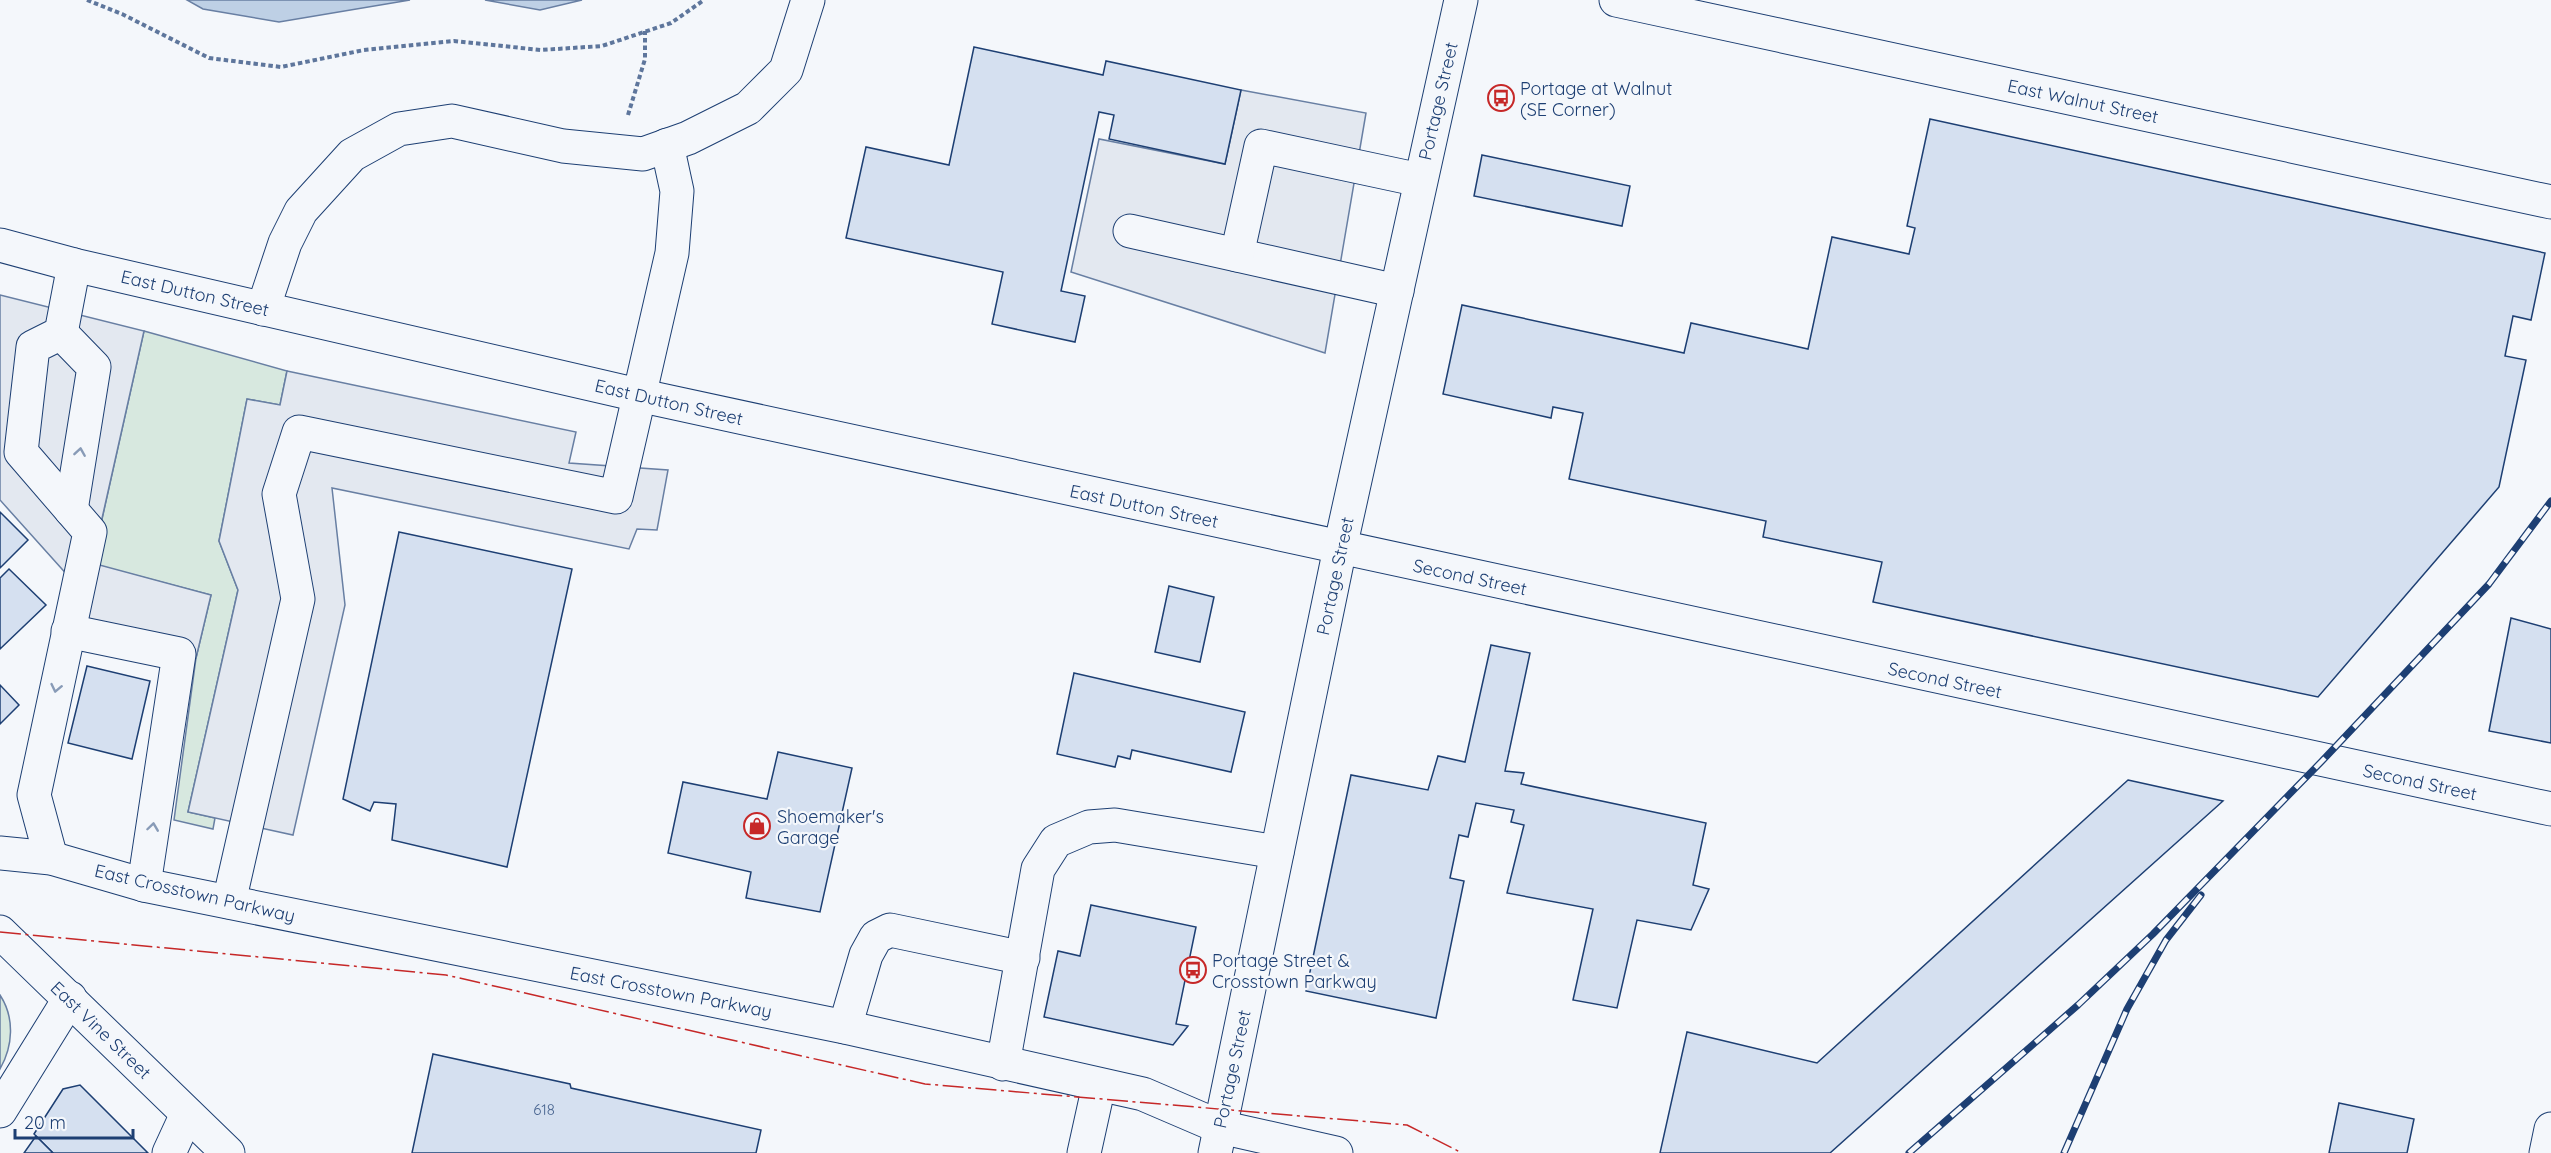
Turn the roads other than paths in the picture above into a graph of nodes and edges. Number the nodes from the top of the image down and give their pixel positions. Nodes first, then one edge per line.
1 (808, 0) edge
2 (1461, 0) edge
3 (1616, 0) edge
4 (668, 145) junction
5 (1420, 180) junction
6 (2551, 202) edge
7 (1130, 231) dead end
8 (0, 245) edge
9 (1237, 255) junction
10 (74, 265) junction
11 (1397, 291) junction
12 (263, 309) junction
13 (61, 333) junction
14 (638, 395) junction
15 (71, 510) junction
16 (1340, 548) junction
17 (68, 631) junction
18 (2551, 809) edge
19 (1277, 852) junction
20 (0, 853) edge
21 (51, 858) junction
22 (144, 885) junction
23 (229, 902) junction
24 (0, 932) edge
25 (1023, 958) junction
26 (70, 998) junction
27 (845, 1027) junction
28 (1003, 1064) junction
29 (1099, 1085) junction
30 (0, 1111) edge
31 (187, 1114) junction
32 (2551, 1129) edge
33 (1217, 1140) edge
34 (169, 1153) edge
35 (228, 1153) edge
36 (1084, 1153) edge
37 (1336, 1153) edge
38 (2546, 1153) edge

1 - 4 street
2 - 5 street, Portage Street
3 - 6 street, East Walnut Street
4 - 12 street
4 - 14 street
5 - 9 street
5 - 11 street, Portage Street
7 - 9 street
8 - 10 street, East Dutton Street
9 - 11 street
10 - 12 street, East Dutton Street
10 - 13 street
11 - 16 street, Portage Street
12 - 14 street, East Dutton Street
15 -> 13 street
13 - 15 street
14 - 16 street, East Dutton Street
14 - 23 street
15 - 17 street
16 - 18 street, Second Street
16 - 19 street, Portage Street
17 -> 21 street
22 -> 17 street
19 - 25 street
19 - 33 street, Portage Street
20 - 21 street, East Crosstown Parkway
21 - 22 street, East Crosstown Parkway
22 - 23 street, East Crosstown Parkway
23 - 27 street, East Crosstown Parkway
24 - 26 street, East Vine Street
25 - 27 street
25 - 28 street
26 - 30 street
26 - 31 street, East Vine Street
27 - 28 street, East Crosstown Parkway
28 - 29 street, East Crosstown Parkway
29 - 33 street, East Crosstown Parkway
29 - 36 street
31 - 34 street
31 - 35 street, East Vine Street
32 - 38 street
33 - 37 street, East Crosstown Parkway

